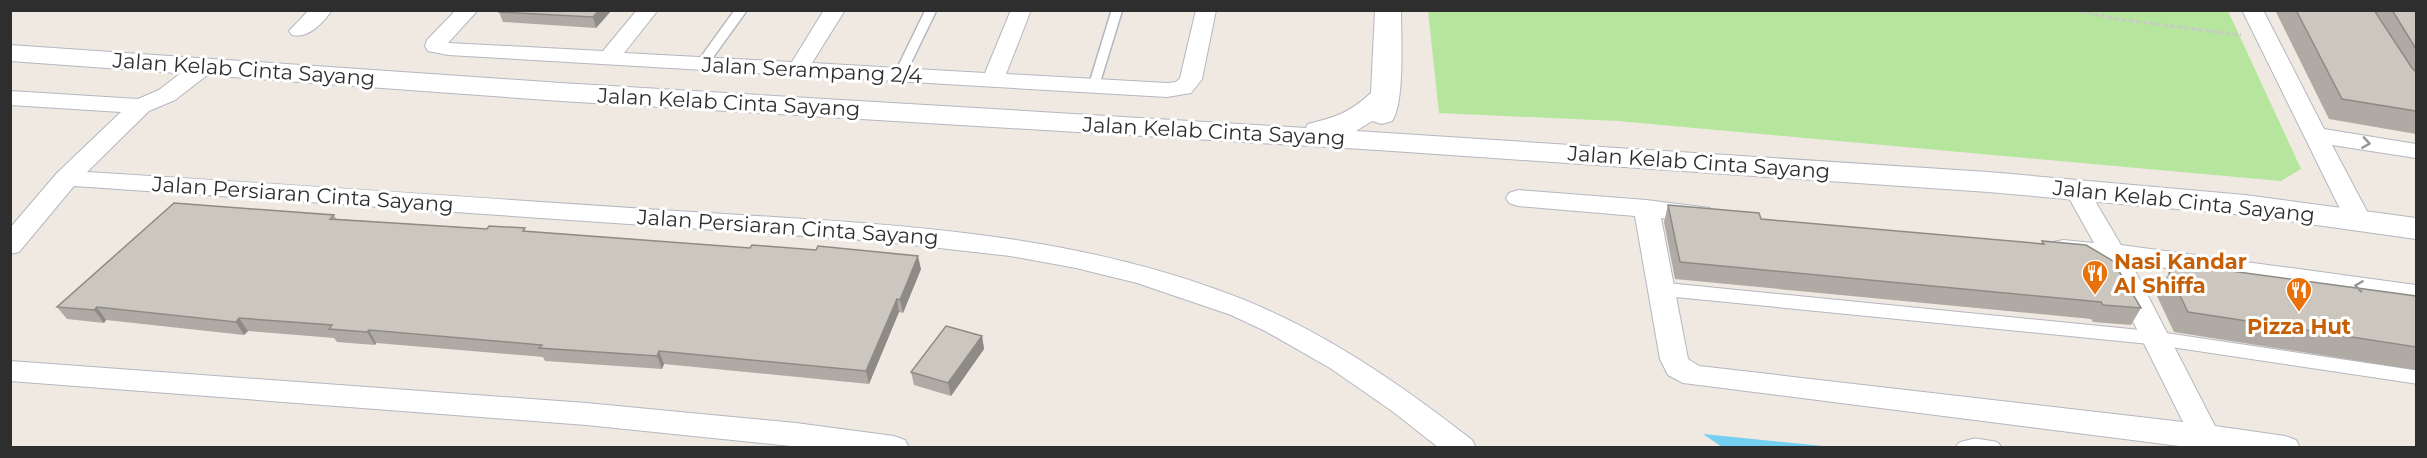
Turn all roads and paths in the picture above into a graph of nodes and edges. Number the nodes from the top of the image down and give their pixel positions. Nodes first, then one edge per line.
1 (322, 10) edge
2 (468, 10) edge
3 (648, 10) edge
4 (741, 10) edge
5 (835, 10) edge
6 (931, 10) edge
7 (1021, 10) edge
8 (1117, 10) edge
9 (1206, 10) edge
10 (1388, 10) edge
11 (2074, 10) edge
12 (2252, 10) edge
13 (299, 31) dead end
14 (2266, 38) junction
15 (10, 54) edge
16 (608, 59) junction
17 (702, 64) junction
18 (192, 66) junction
19 (798, 69) junction
20 (899, 76) junction
21 (993, 80) junction
22 (1094, 85) junction
23 (1385, 94) junction
24 (10, 98) edge
25 (141, 106) junction
26 (1260, 135) junction
27 (2315, 135) junction
28 (1378, 141) junction
29 (1487, 148) junction
30 (2416, 152) edge
31 (66, 178) junction
32 (2076, 189) junction
33 (1518, 198) dead end
34 (1646, 208) junction
35 (1727, 216) edge
36 (2358, 219) junction
37 (2416, 229) edge
38 (10, 246) edge
39 (2042, 246) edge
40 (2112, 252) junction
41 (1661, 289) junction
42 (2416, 294) edge
43 (2154, 338) junction
44 (10, 371) edge
45 (2416, 377) edge
46 (2206, 442) edge
47 (894, 447) edge
48 (1461, 447) edge
49 (1963, 447) edge
50 (1994, 447) edge
51 (2285, 447) edge

1 - 13 street
2 - 16 street, Jalan Serampang 2/4
3 - 16 street
4 - 17 lane
5 - 19 street
6 - 20 lane
7 - 21 street
8 - 22 lane
9 - 22 street, Jalan Serampang 2/4
10 - 23 main road
11 - 14 path
12 - 14 street
14 - 27 street
15 - 18 main road, Jalan Kelab Cinta Sayang
16 - 17 street, Jalan Serampang 2/4
17 - 19 street, Jalan Serampang 2/4
18 - 25 street
18 - 26 main road, Jalan Kelab Cinta Sayang
19 - 20 street, Jalan Serampang 2/4
20 - 21 street, Jalan Serampang 2/4
21 - 22 street, Jalan Serampang 2/4
23 - 26 main road
23 - 28 main road
23 - 29 main road
24 - 25 street
25 - 31 street
26 - 28 main road, Jalan Kelab Cinta Sayang
27 -> 30 street
27 - 36 street
28 - 29 main road, Jalan Kelab Cinta Sayang
29 - 32 main road, Jalan Kelab Cinta Sayang
31 - 38 street
31 - 48 street, Jalan Persiaran Cinta Sayang
32 - 36 main road, Jalan Kelab Cinta Sayang
32 - 40 street
33 - 34 street
34 - 35 street
34 - 41 street
36 - 37 main road, Jalan Kelab Cinta Sayang
39 - 40 street
42 -> 40 street
40 - 43 street
41 - 43 lane
41 - 46 street
43 - 45 lane
43 - 46 street
44 - 47 street
46 - 51 street
49 - 50 lane

